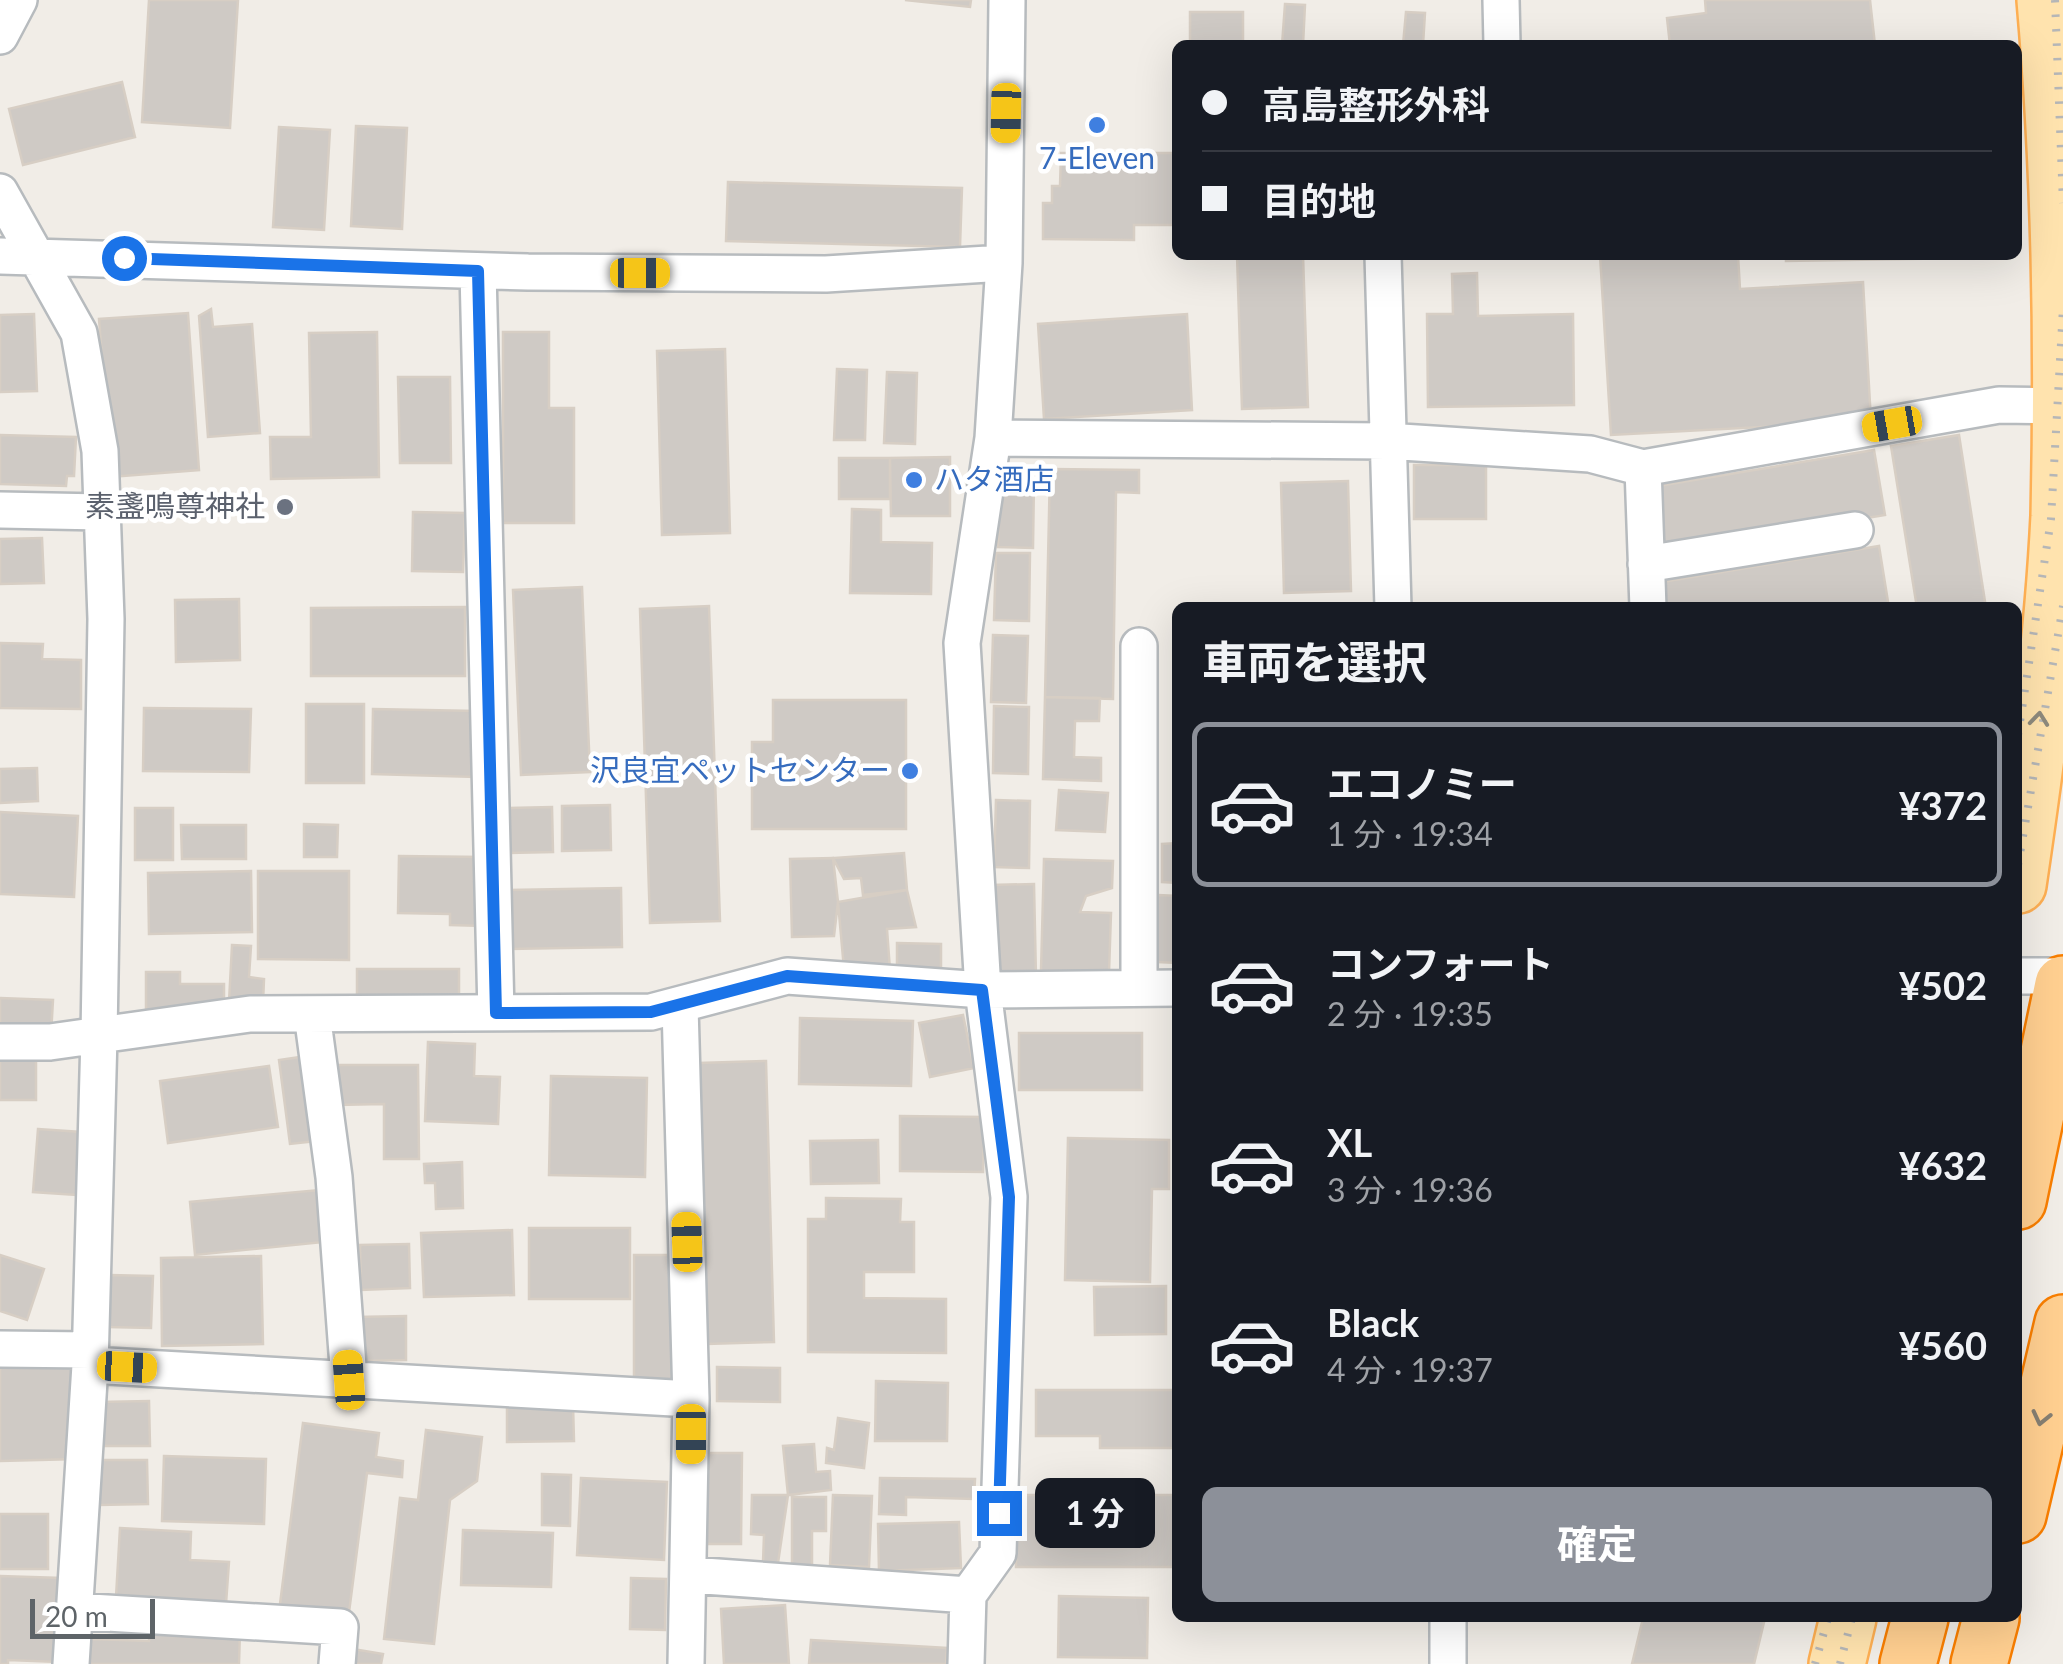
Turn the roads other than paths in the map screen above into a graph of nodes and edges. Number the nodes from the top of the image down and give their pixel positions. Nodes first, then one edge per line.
1 (19, 0) edge
2 (1007, 0) edge
3 (1501, 0) edge
4 (2045, 0) edge
5 (0, 36) edge
6 (1502, 40) edge
7 (0, 192) edge
8 (37, 254) junction
9 (0, 256) edge
10 (1383, 260) edge
11 (1004, 263) junction
12 (478, 271) junction
13 (2061, 406) edge
14 (994, 438) junction
15 (1386, 441) junction
16 (1643, 468) junction
17 (0, 510) edge
18 (102, 512) junction
19 (1855, 530) dead end
20 (1646, 564) junction
21 (1393, 602) edge
22 (1648, 602) edge
23 (1139, 646) dead end
24 (2022, 859) edge
25 (2022, 976) edge
26 (2063, 976) edge
27 (2063, 984) edge
28 (1139, 988) junction
29 (1172, 988) edge
30 (982, 990) junction
31 (680, 1006) junction
32 (496, 1013) junction
33 (312, 1014) junction
34 (99, 1036) junction
35 (0, 1042) edge
36 (2022, 1182) edge
37 (2063, 1323) edge
38 (0, 1350) edge
39 (90, 1357) junction
40 (349, 1380) junction
41 (691, 1400) junction
42 (2022, 1497) edge
43 (690, 1575) junction
44 (968, 1594) junction
45 (74, 1611) junction
46 (1448, 1622) edge
47 (1847, 1622) edge
48 (1919, 1622) edge
49 (1990, 1622) edge
50 (71, 1664) edge
51 (337, 1664) edge
52 (686, 1664) edge
53 (966, 1664) edge
54 (1448, 1664) edge
55 (1837, 1664) edge
56 (1908, 1664) edge
57 (1979, 1664) edge

1 - 5 street
2 - 11 street
3 - 6 street
4 - 13 main road
7 - 8 street
8 - 9 street
8 - 12 street
8 - 18 street
10 - 15 street
11 - 12 street
11 - 14 street
12 - 32 street
13 - 16 street
24 -> 13 main road
14 - 15 street
14 - 30 street
15 - 16 street
15 - 21 street
16 - 20 street
17 - 18 street
18 - 34 street
19 - 20 street
20 - 22 street
23 - 28 street
25 - 26 street
27 - 36 highway
28 - 29 street
28 - 30 street
30 - 31 street
30 - 44 street
31 - 32 street
31 - 41 street
32 - 33 street
33 - 34 street
33 - 40 street
34 - 35 street
34 - 39 street
37 -> 42 highway
38 - 39 street
39 - 40 street
39 - 45 street
40 - 41 street
41 - 43 street
43 - 44 street
43 - 52 street
44 - 53 street
45 - 50 street
45 - 51 street
46 - 54 street
47 - 55 main road
48 - 56 highway
49 - 57 highway

